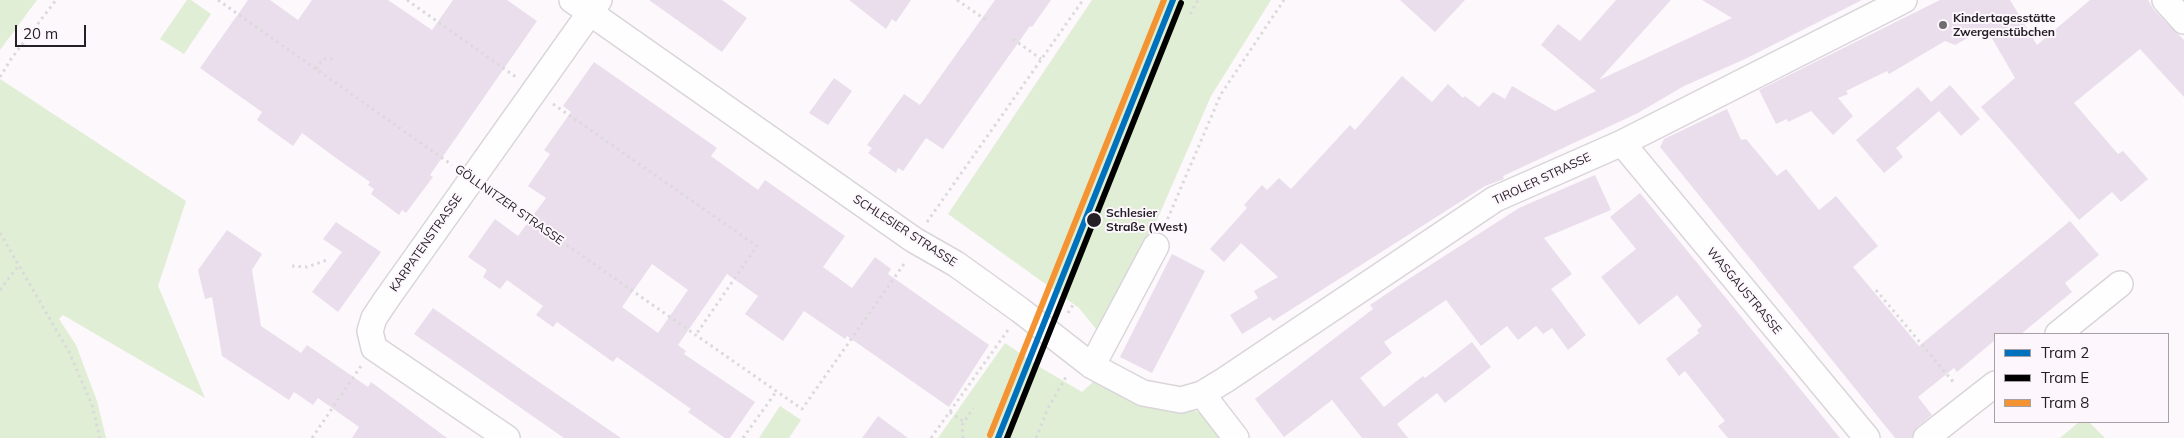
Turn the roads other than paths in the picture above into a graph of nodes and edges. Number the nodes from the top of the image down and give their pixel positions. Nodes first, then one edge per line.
1 (1904, 0) edge
2 (2165, 0) edge
3 (587, 4) edge
4 (2184, 21) edge
5 (1622, 143) junction
6 (1156, 246) road end
7 (2120, 284) dead end
8 (2059, 333) edge
9 (1092, 366) junction
10 (1994, 385) edge
11 (1202, 394) junction
12 (507, 438) edge
13 (1236, 438) edge
14 (1867, 438) edge
15 (1926, 438) edge

1 - 5 street, TIROLER STRASSE
2 - 4 street
3 - 9 street, SCHLESIER STRASSE
3 - 12 street, KARPATENSTRASSE
5 - 11 street, TIROLER STRASSE
5 - 14 street, WASGAUSTRASSE
6 - 9 street
7 - 8 street
9 - 11 street, SCHLESIER STRASSE
10 - 15 street
11 - 13 street

